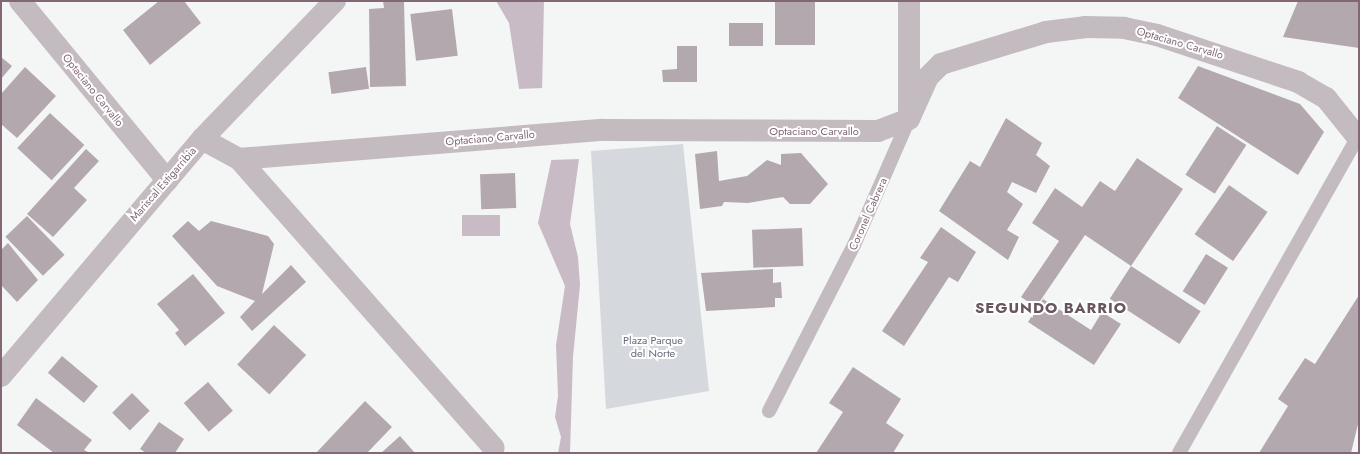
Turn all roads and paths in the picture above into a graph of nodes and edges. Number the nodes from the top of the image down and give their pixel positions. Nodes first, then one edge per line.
1 (20, 1) edge
2 (335, 1) edge
3 (909, 1) edge
4 (909, 119) junction
5 (1358, 138) edge
6 (202, 139) junction
7 (239, 159) junction
8 (167, 180) junction
9 (1, 376) edge
10 (768, 411) dead end
11 (494, 448) dead end
12 (1179, 453) edge

1 - 8 street, Optaciano Carvallo
2 - 6 street, Mariscal Estigarribia
3 - 4 street, Coronel Cabrera
4 - 5 street, Optaciano Carvallo
4 - 7 street, Optaciano Carvallo
4 - 10 lane, Coronel Cabrera
5 - 12 lane
6 - 7 street
6 - 8 street, Mariscal Estigarribia
7 - 11 street
8 - 9 street, Mariscal Estigarribia

